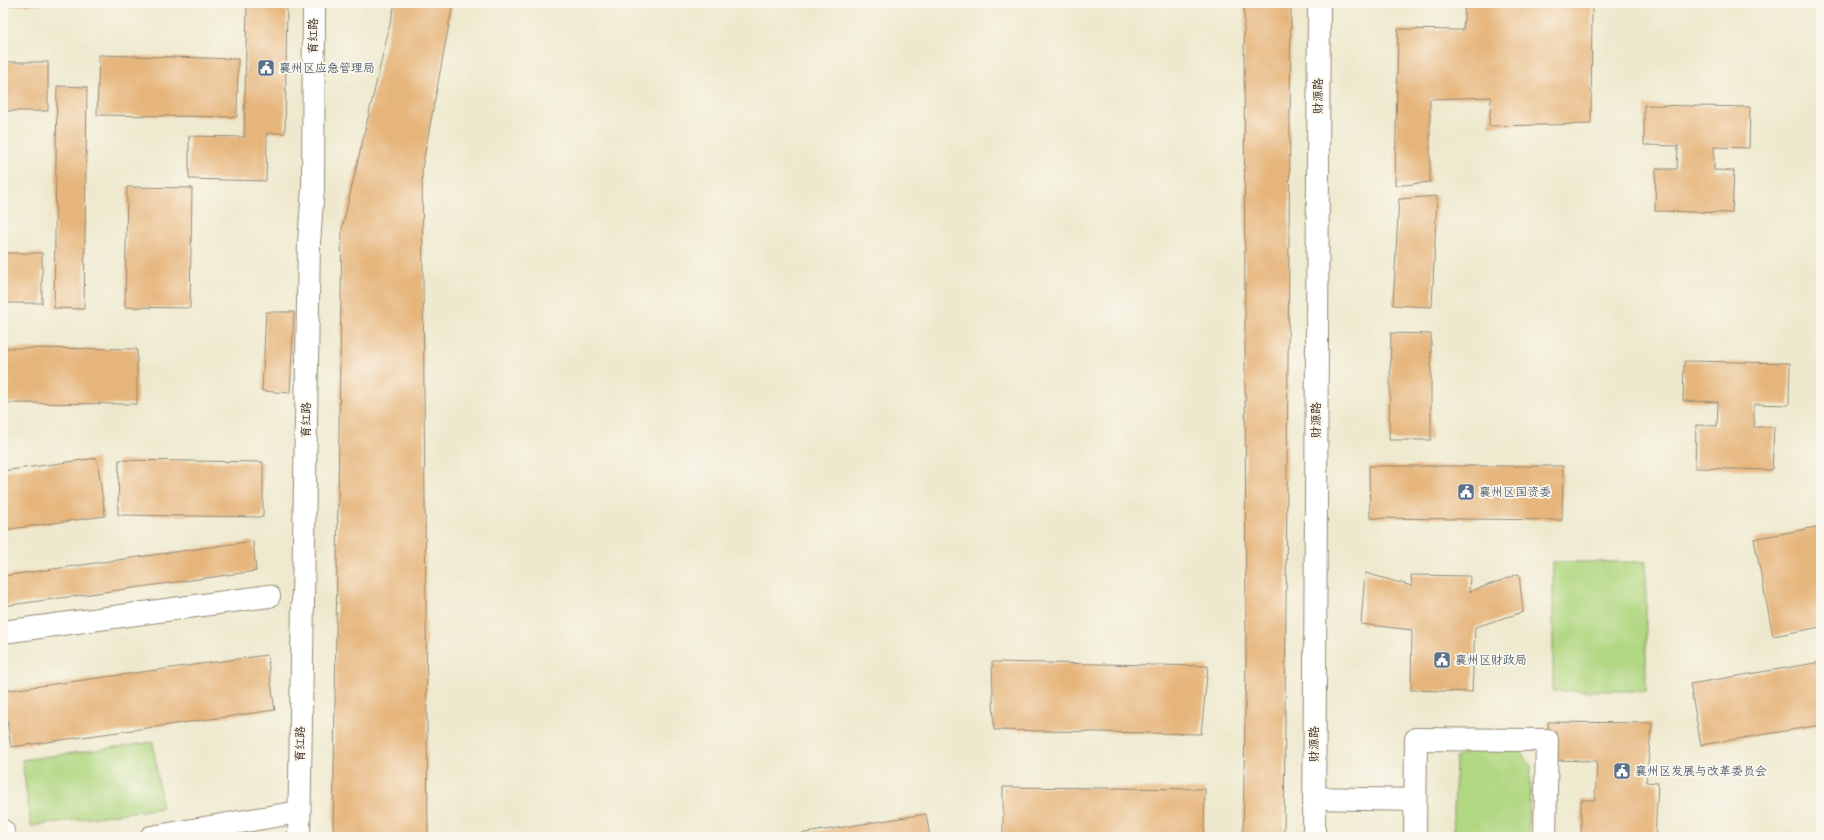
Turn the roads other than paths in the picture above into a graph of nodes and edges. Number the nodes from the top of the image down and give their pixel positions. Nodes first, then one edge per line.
1 (314, 3) edge
2 (1319, 3) edge
3 (269, 596) dead end
4 (3, 632) edge
5 (1314, 798) junction
6 (1415, 800) junction
7 (299, 812) junction
8 (3, 831) edge
9 (4, 837) edge
10 (151, 837) edge
11 (299, 837) edge
12 (1314, 837) edge
13 (1415, 837) edge
14 (1546, 837) edge

1 - 7 street, 育红路
2 - 5 street, 财源路
3 - 4 street
5 - 6 street
5 - 12 street, 财源路
6 - 13 street
6 - 14 street
7 - 10 street
7 - 11 street, 育红路
8 - 9 street

